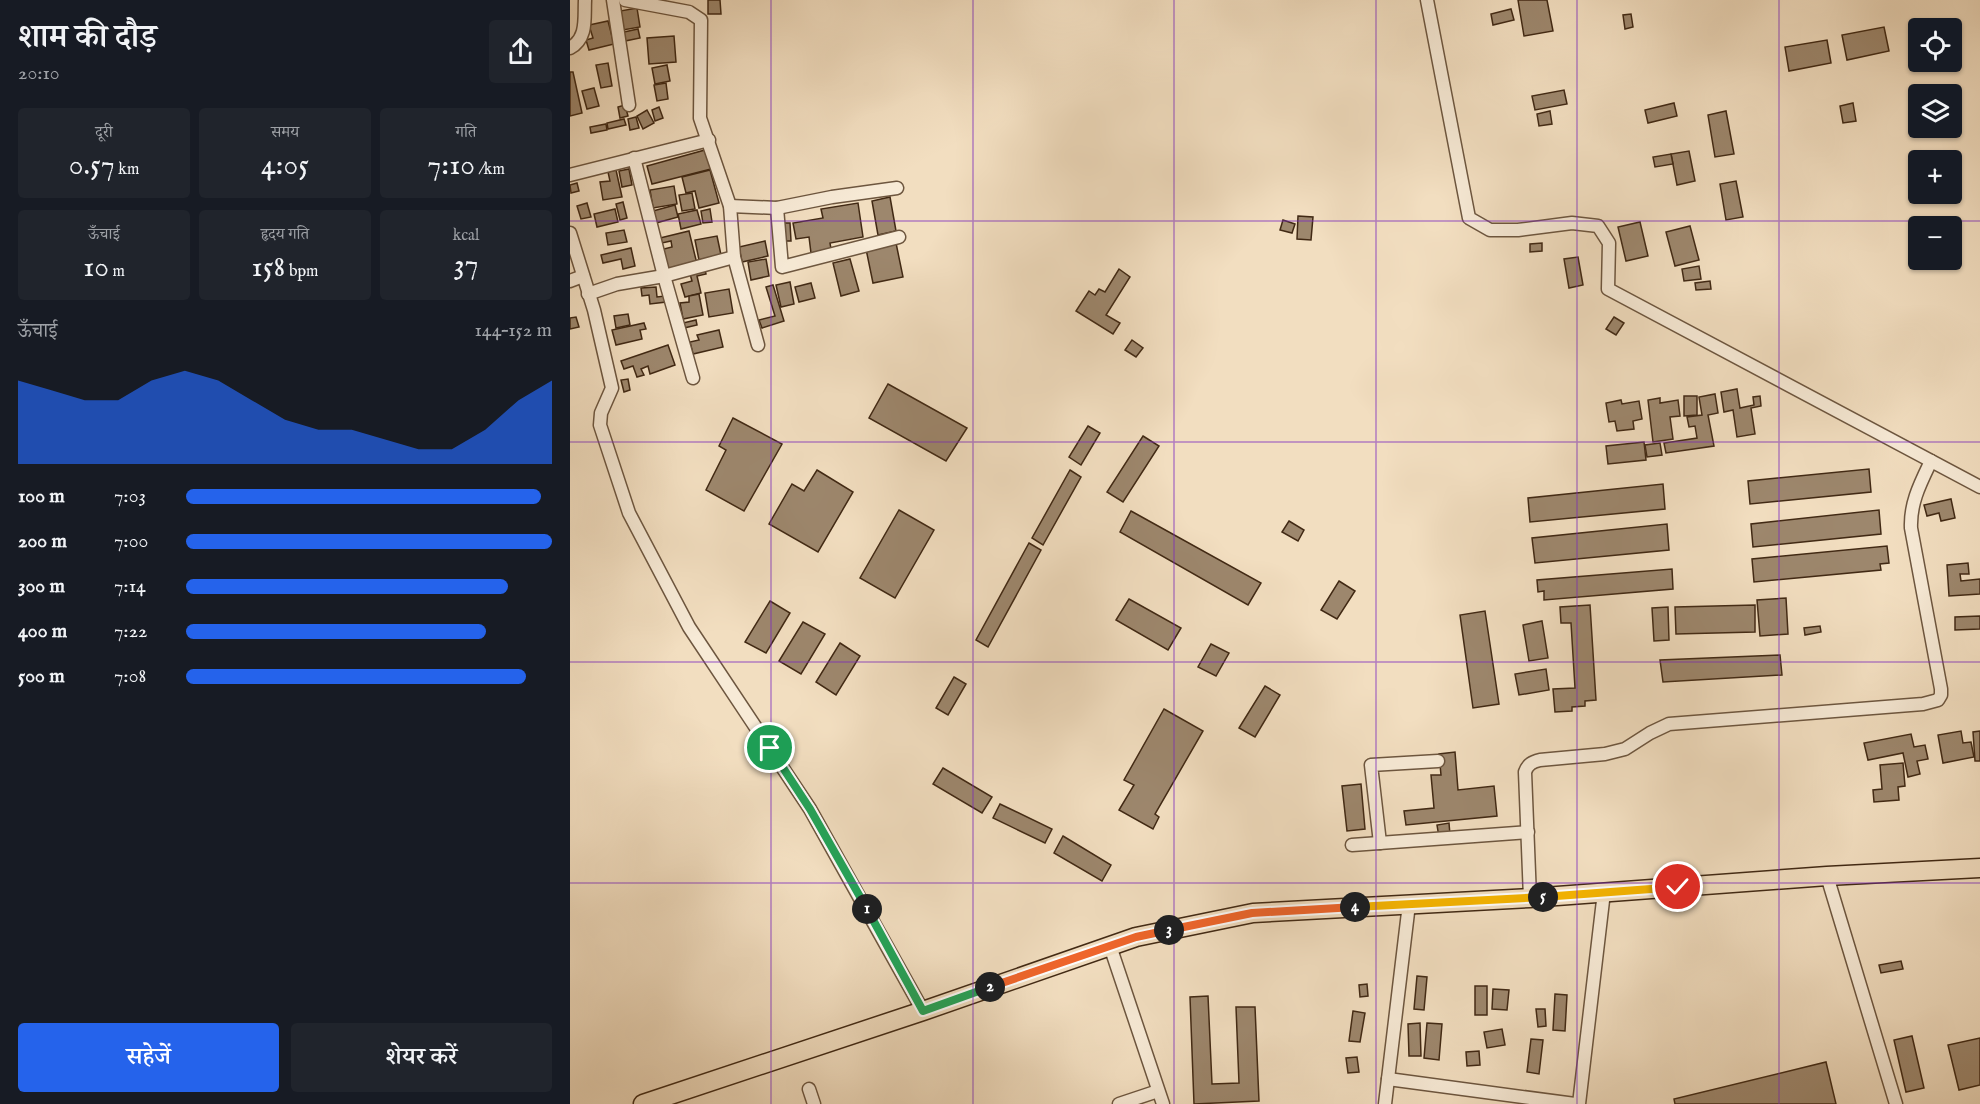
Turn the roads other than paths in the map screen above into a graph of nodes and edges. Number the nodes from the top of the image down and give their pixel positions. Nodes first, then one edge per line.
1 (585, 0) edge
2 (613, 0) edge
3 (625, 0) edge
4 (1427, 0) edge
5 (570, 48) edge
6 (629, 105) dead end
7 (709, 141) junction
8 (634, 158) junction
9 (570, 175) edge
10 (897, 188) dead end
11 (730, 206) junction
12 (777, 208) junction
13 (570, 233) edge
14 (899, 237) dead end
15 (734, 257) junction
16 (583, 276) junction
17 (664, 276) junction
18 (570, 281) edge
19 (588, 294) junction
20 (758, 345) dead end
21 (693, 378) dead end
22 (1931, 461) junction
23 (1980, 487) edge
24 (1438, 761) dead end
25 (1528, 832) junction
26 (1380, 843) junction
27 (1352, 845) dead end
28 (1980, 868) edge
29 (1827, 876) junction
30 (1604, 892) junction
31 (1530, 898) junction
32 (1409, 904) junction
33 (1110, 946) junction
34 (923, 1011) junction
35 (1388, 1079) junction
36 (809, 1089) dead end
37 (1158, 1091) junction
38 (643, 1104) edge
39 (814, 1104) edge
40 (1119, 1104) edge
41 (1163, 1104) edge
42 (1385, 1104) edge
43 (1575, 1104) edge
44 (1579, 1104) edge
45 (1896, 1104) edge

1 - 5 street
2 - 6 street
3 - 7 street
4 - 22 street
7 - 8 street
7 - 11 street
8 - 9 street
8 - 17 street
10 - 12 street
11 - 12 street
11 - 15 street
12 - 14 street
13 - 16 street
15 - 17 street
15 - 20 street
16 - 18 street
16 - 19 street
17 - 19 street
17 - 21 street
19 - 34 street
22 - 23 street
22 - 25 street
24 - 26 street
25 - 26 street
25 - 31 street
26 - 27 street
28 - 29 main road
29 - 30 main road
29 - 45 street
30 - 31 main road
30 - 44 street
31 - 32 main road
32 - 33 main road
32 - 35 street
33 - 34 main road
33 - 37 street
34 - 38 main road
35 - 42 street
35 - 43 street
36 - 39 street
37 - 40 street
37 - 41 street

